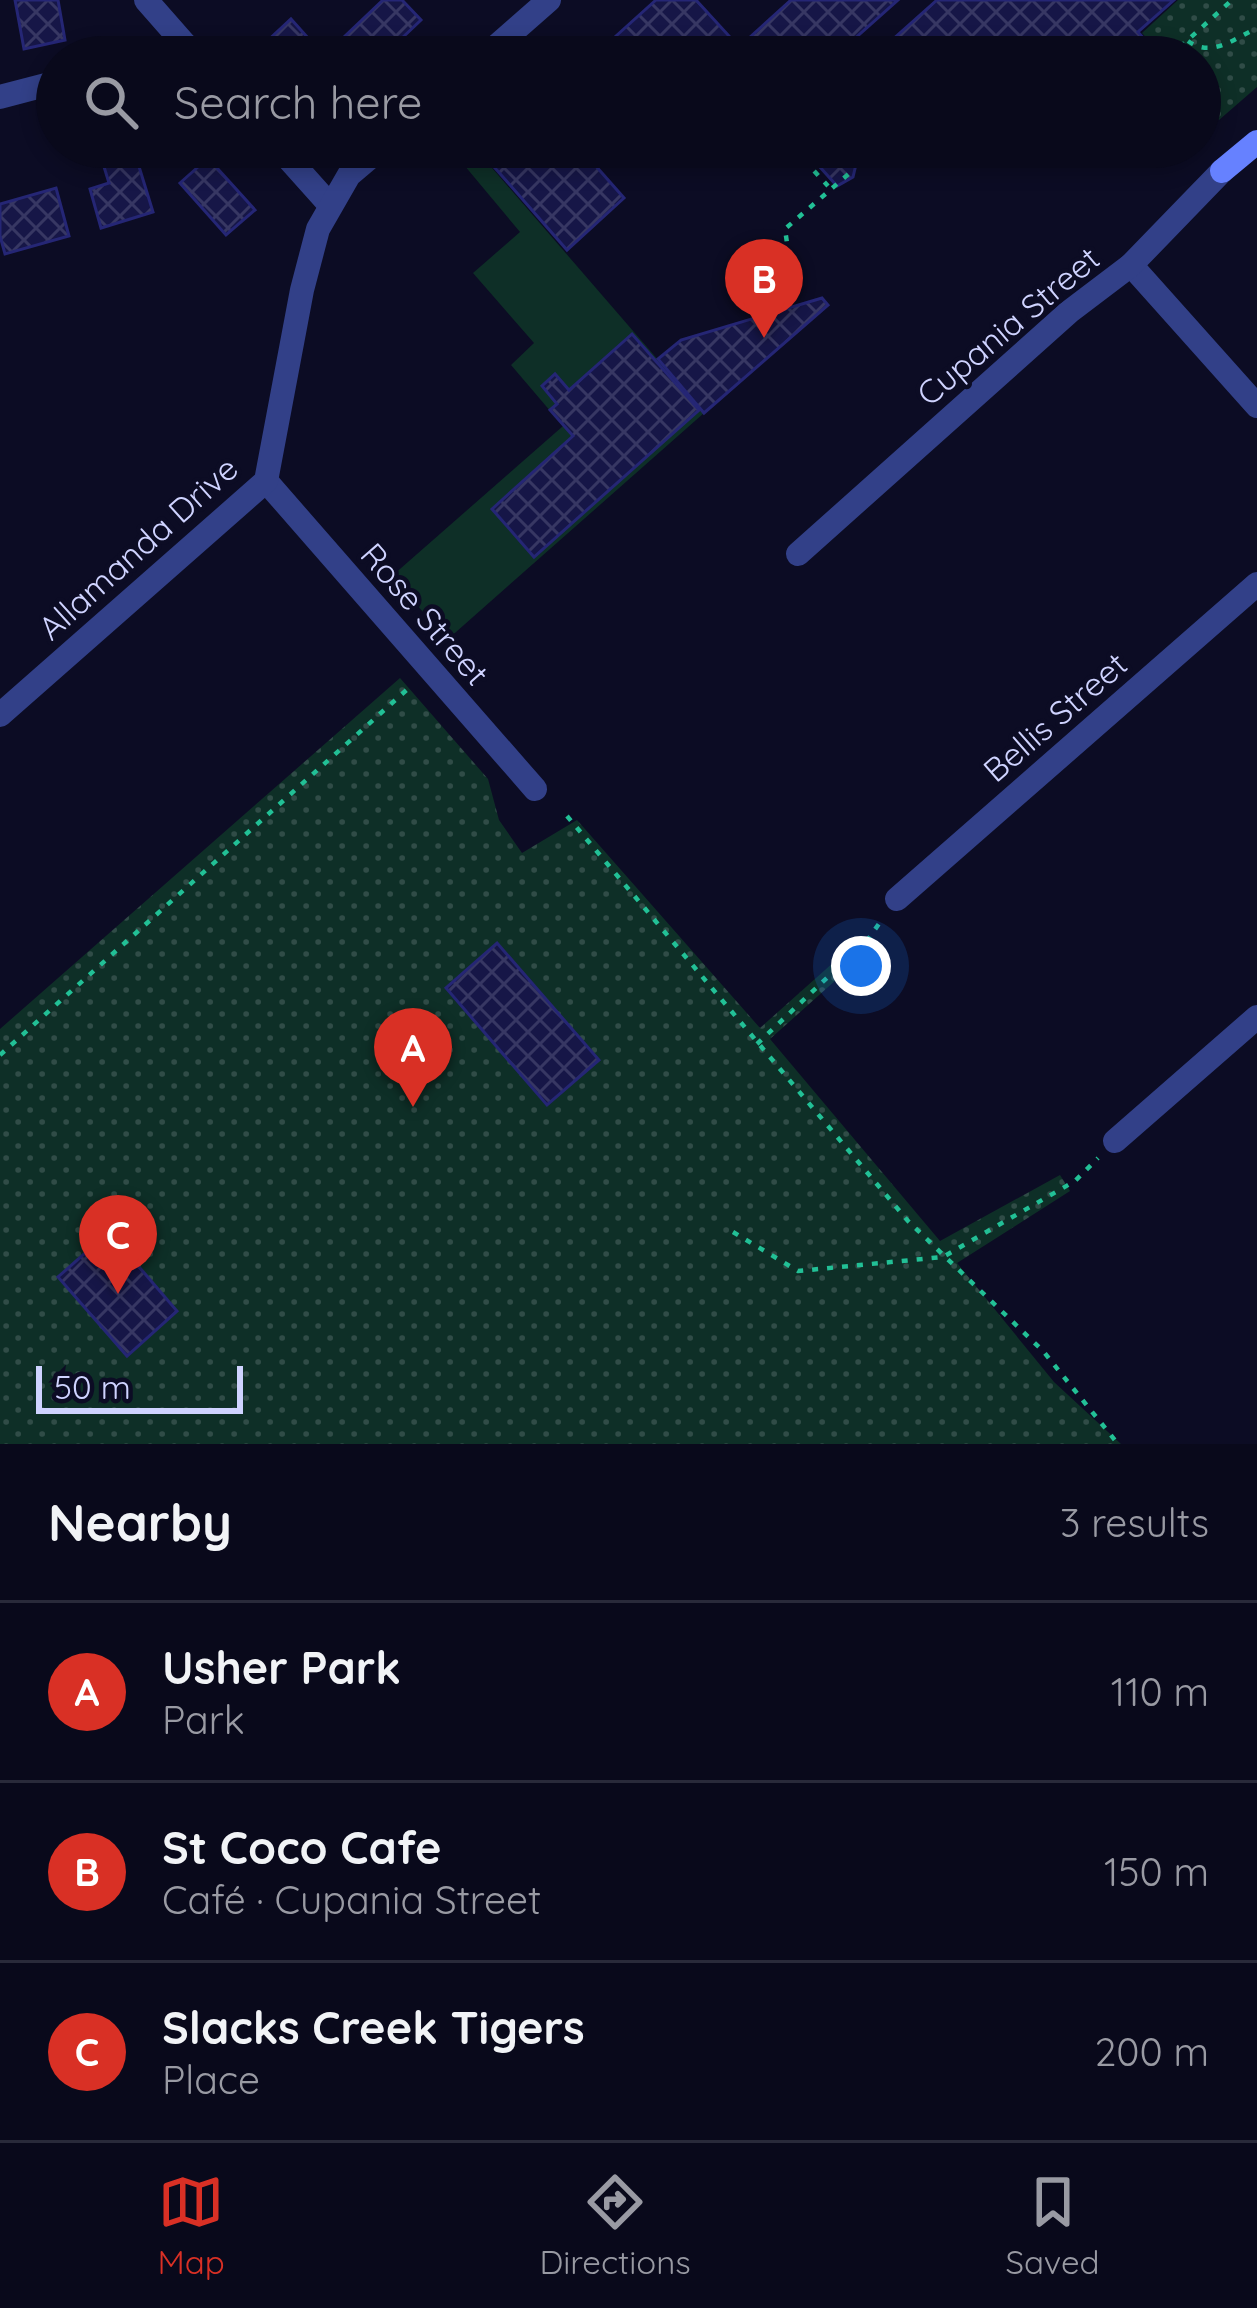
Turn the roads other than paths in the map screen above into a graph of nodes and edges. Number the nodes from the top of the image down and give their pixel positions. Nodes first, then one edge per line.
1 (146, 0) edge
2 (549, 0) edge
3 (178, 36) edge
4 (508, 36) edge
5 (36, 88) edge
6 (0, 97) edge
7 (1257, 142) edge
8 (297, 168) edge
9 (359, 168) edge
10 (329, 204) junction
11 (1131, 265) junction
12 (1257, 406) edge
13 (266, 481) junction
14 (797, 554) dead end
15 (1257, 584) edge
16 (0, 715) edge
17 (535, 789) dead end
18 (897, 899) road end
19 (1257, 1017) edge
20 (1115, 1141) road end

1 - 3 street
2 - 4 street
5 - 6 street
7 - 11 street, Cupania Street
8 - 10 street
9 - 10 street, Allamanda Drive
10 - 13 street, Allamanda Drive
11 - 12 street
11 - 14 street, Cupania Street
13 - 16 street, Allamanda Drive
13 - 17 street, Rose Street
15 - 18 street, Bellis Street
19 - 20 street

